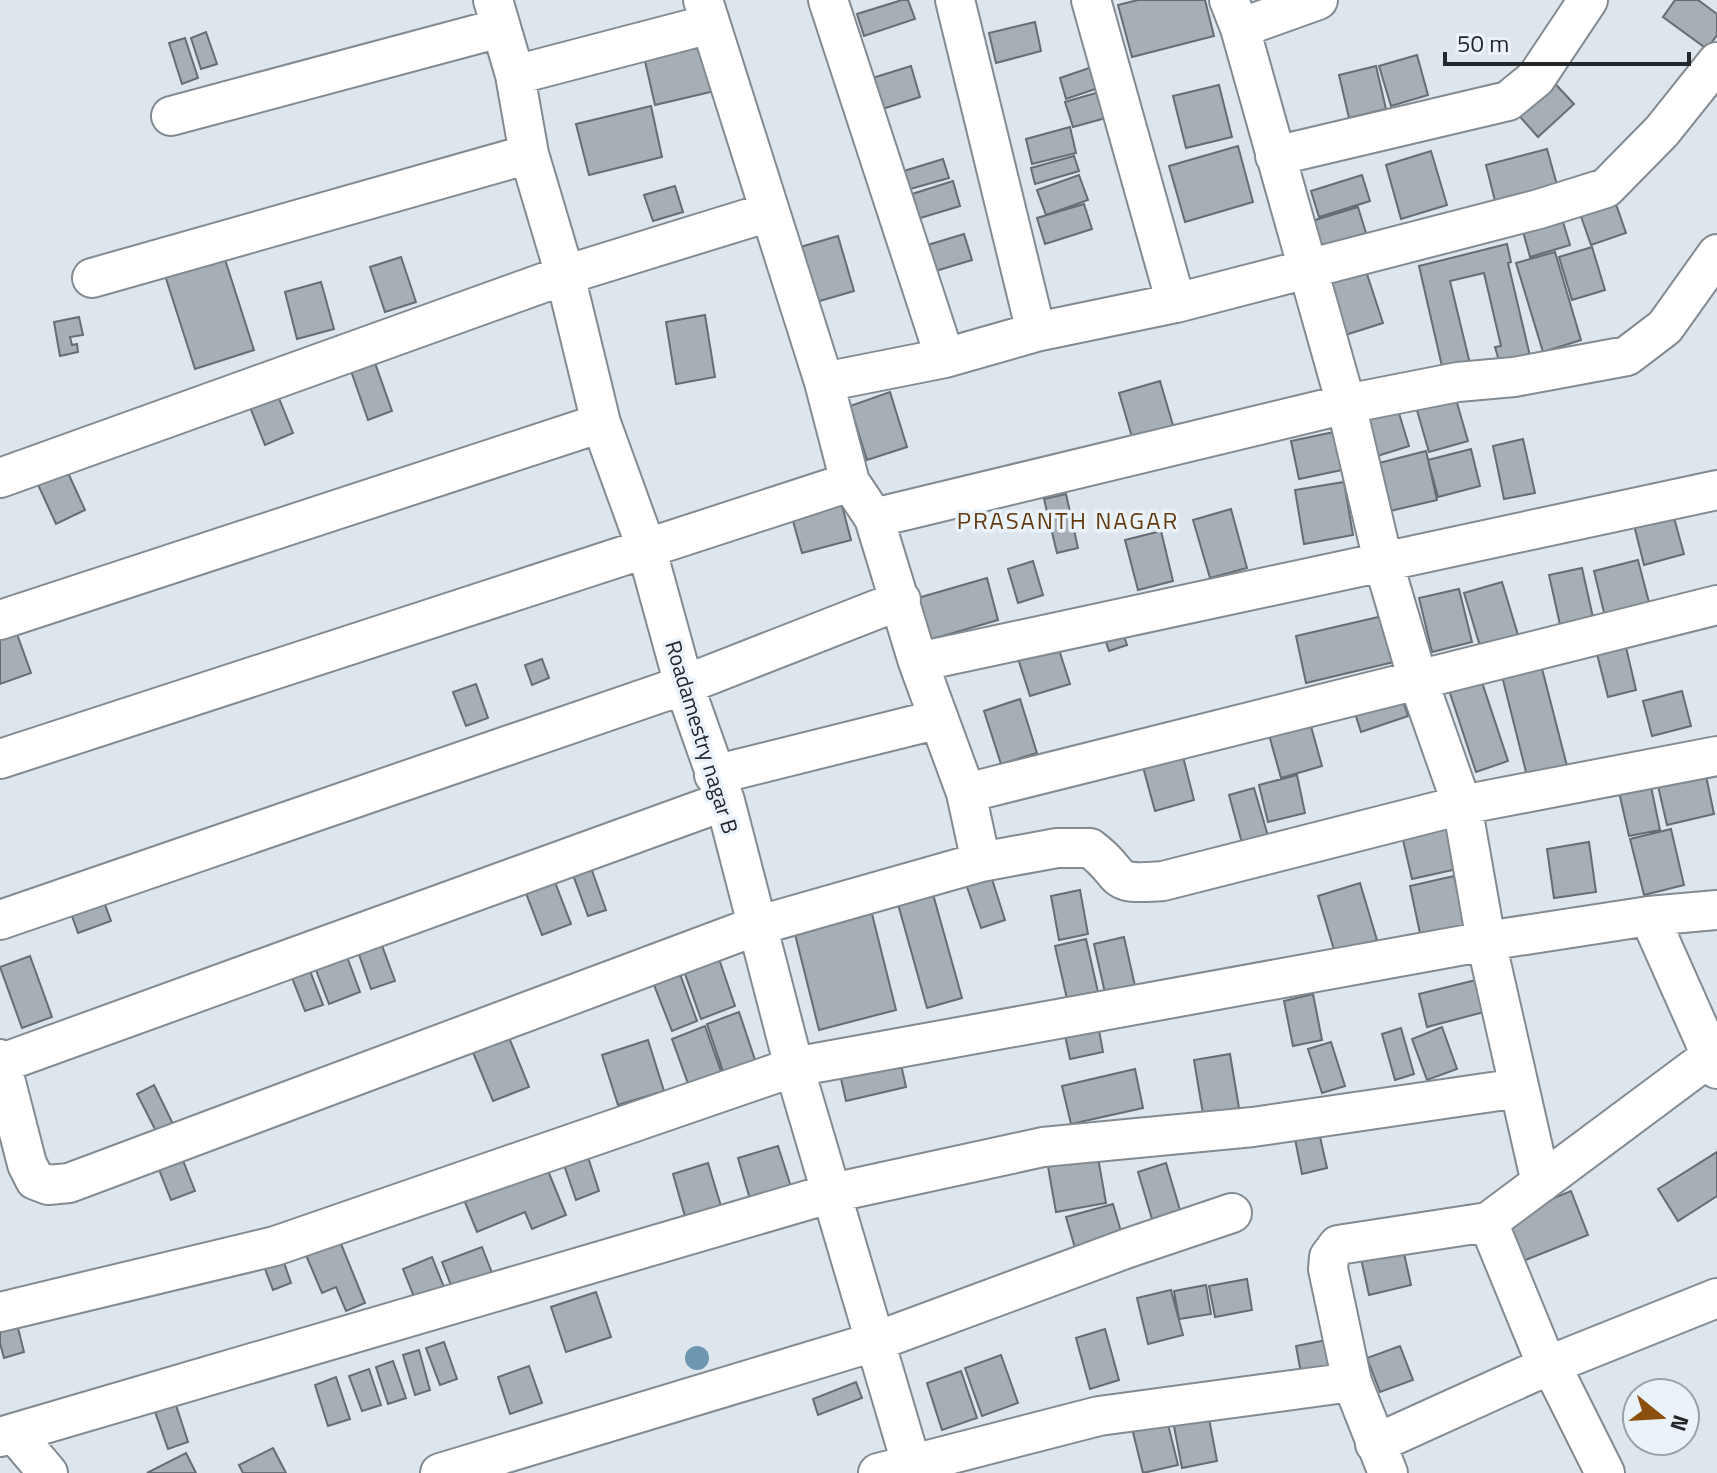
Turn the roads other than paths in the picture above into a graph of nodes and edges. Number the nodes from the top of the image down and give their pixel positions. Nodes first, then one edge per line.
1 (828, 0) edge
2 (955, 0) edge
3 (1091, 0) edge
4 (1318, 0) edge
5 (1588, 0) edge
6 (706, 12) edge
7 (496, 14) edge
8 (1234, 14) edge
9 (1717, 62) edge
10 (515, 75) junction
11 (171, 116) dead end
12 (529, 154) junction
13 (1275, 156) junction
14 (769, 212) junction
15 (1717, 254) edge
16 (1306, 268) junction
17 (565, 275) junction
18 (92, 278) dead end
19 (1176, 303) junction
20 (1036, 332) junction
21 (945, 358) junction
22 (824, 382) junction
23 (1346, 404) junction
24 (601, 423) junction
25 (0, 478) edge
26 (850, 482) junction
27 (1717, 490) edge
28 (874, 518) junction
29 (646, 547) junction
30 (1383, 561) junction
31 (901, 600) junction
32 (1717, 605) edge
33 (0, 620) edge
34 (918, 662) junction
35 (1418, 680) junction
36 (684, 685) junction
37 (939, 719) junction
38 (1717, 756) edge
39 (0, 759) edge
40 (720, 788) junction
41 (966, 793) junction
42 (1462, 805) junction
43 (981, 862) junction
44 (1717, 910) edge
45 (1649, 916) junction
46 (0, 920) edge
47 (756, 926) junction
48 (1486, 941) junction
49 (1, 1061) edge
50 (1714, 1062) edge
51 (794, 1067) junction
52 (1519, 1088) junction
53 (1541, 1183) junction
54 (832, 1193) junction
55 (1232, 1213) dead end
56 (1488, 1222) junction
57 (1717, 1298) edge
58 (0, 1312) edge
59 (874, 1342) junction
60 (1547, 1366) junction
61 (1352, 1382) junction
62 (7, 1435) edge
63 (1382, 1458) edge
64 (901, 1469) edge
65 (48, 1473) edge
66 (440, 1473) edge
67 (1605, 1473) edge

1 - 21 street
2 - 20 street
3 - 19 street
4 - 8 street
5 - 13 street
6 - 10 street
6 - 14 street
7 - 10 street, Roadamestry nagar B
7 - 11 street
8 - 13 street
9 - 16 street
10 - 12 street, Roadamestry nagar B
12 - 17 street, Roadamestry nagar B
12 - 18 street
13 - 16 street
14 - 17 street
14 - 22 street
15 - 23 street
16 - 19 street
16 - 23 street
17 - 24 street, Roadamestry nagar B
17 - 25 street
19 - 20 street
20 - 21 street
21 - 22 street
22 - 26 street
23 - 28 street
23 - 30 street
24 - 29 street, Roadamestry nagar B
24 - 33 street
26 - 28 street
26 - 29 street
27 - 30 street
28 - 31 street
29 - 36 street, Roadamestry nagar B
29 - 39 street
30 - 34 street
30 - 35 street
31 - 34 street
31 - 36 street
32 - 35 street
34 - 37 street
35 - 41 street
35 - 42 street
36 - 40 street, Roadamestry nagar B
36 - 46 street
37 - 40 street
37 - 41 street
38 - 42 street
40 - 47 street, Roadamestry nagar B
40 - 49 street
41 - 43 street
42 - 43 street
42 - 48 street
43 - 47 street
44 - 45 street
45 - 48 street
45 - 50 street
47 - 49 street
47 - 51 street, Roadamestry nagar B
48 - 51 street
48 - 52 street
50 - 53 street
51 - 54 street, Roadamestry nagar B
51 - 58 street
52 - 53 street
52 - 54 street
53 - 56 street
54 - 59 street, Roadamestry nagar B
54 - 62 street
55 - 59 street
56 - 60 street
56 - 61 street
57 - 60 street
59 - 64 street, Roadamestry nagar B
59 - 66 street
60 - 63 street
60 - 67 street
61 - 63 street
61 - 64 street
62 - 65 street

